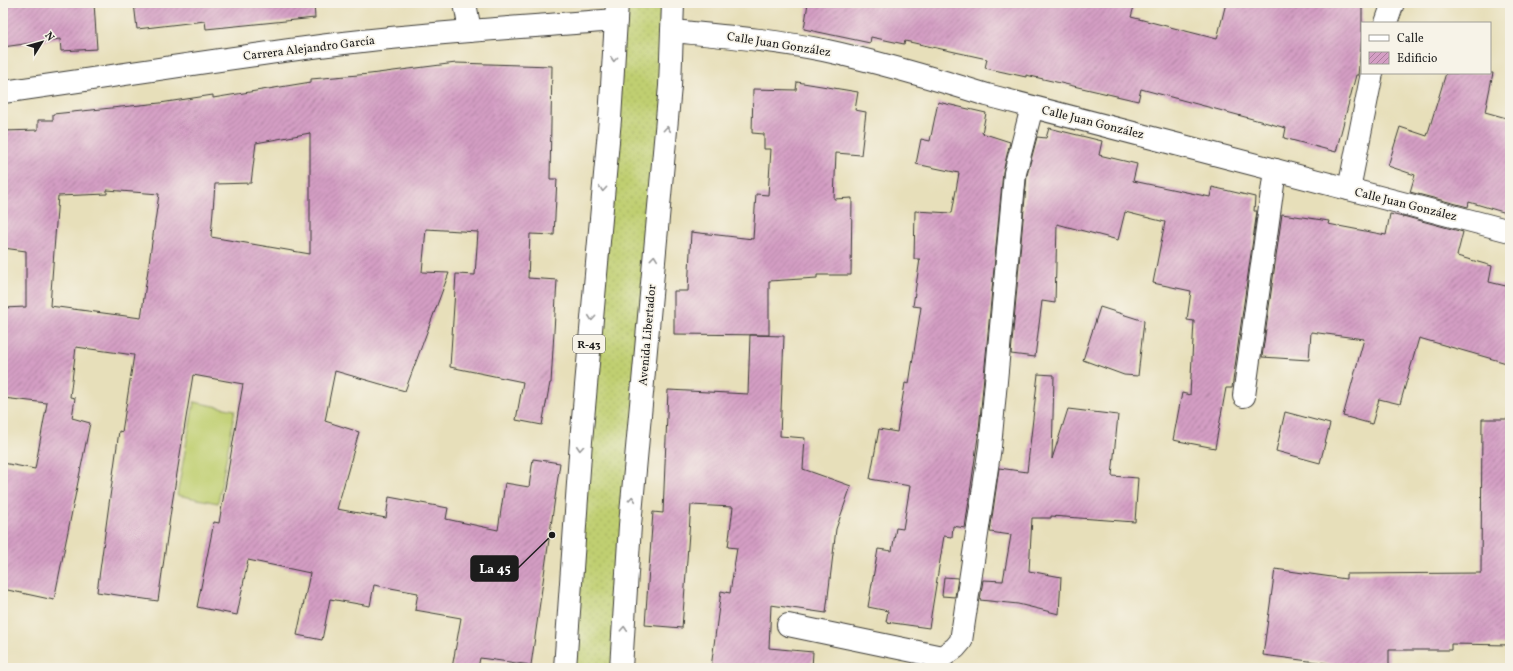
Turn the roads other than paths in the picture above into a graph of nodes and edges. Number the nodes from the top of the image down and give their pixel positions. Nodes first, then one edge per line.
1 (465, 3) edge
2 (673, 3) edge
3 (1392, 3) edge
4 (617, 12) edge
5 (1386, 22) edge
6 (672, 31) junction
7 (470, 32) junction
8 (1372, 74) edge
9 (3, 92) edge
10 (1032, 107) junction
11 (1274, 170) junction
12 (1349, 189) junction
13 (1510, 230) edge
14 (1244, 396) dead end
15 (788, 625) dead end
16 (564, 668) edge
17 (621, 668) edge

1 - 7 street
2 - 6 street, Avenida Libertador
3 - 5 street
4 - 7 street, Carrera Alejandro García
4 -> 16 street, R-43
6 - 10 street, Calle Juan González
17 -> 6 street, Avenida Libertador
7 - 9 street, Carrera Alejandro García
8 - 12 street
10 - 11 street, Calle Juan González
10 - 15 street
11 - 12 street, Calle Juan González
11 - 14 street
12 - 13 street, Calle Juan González

